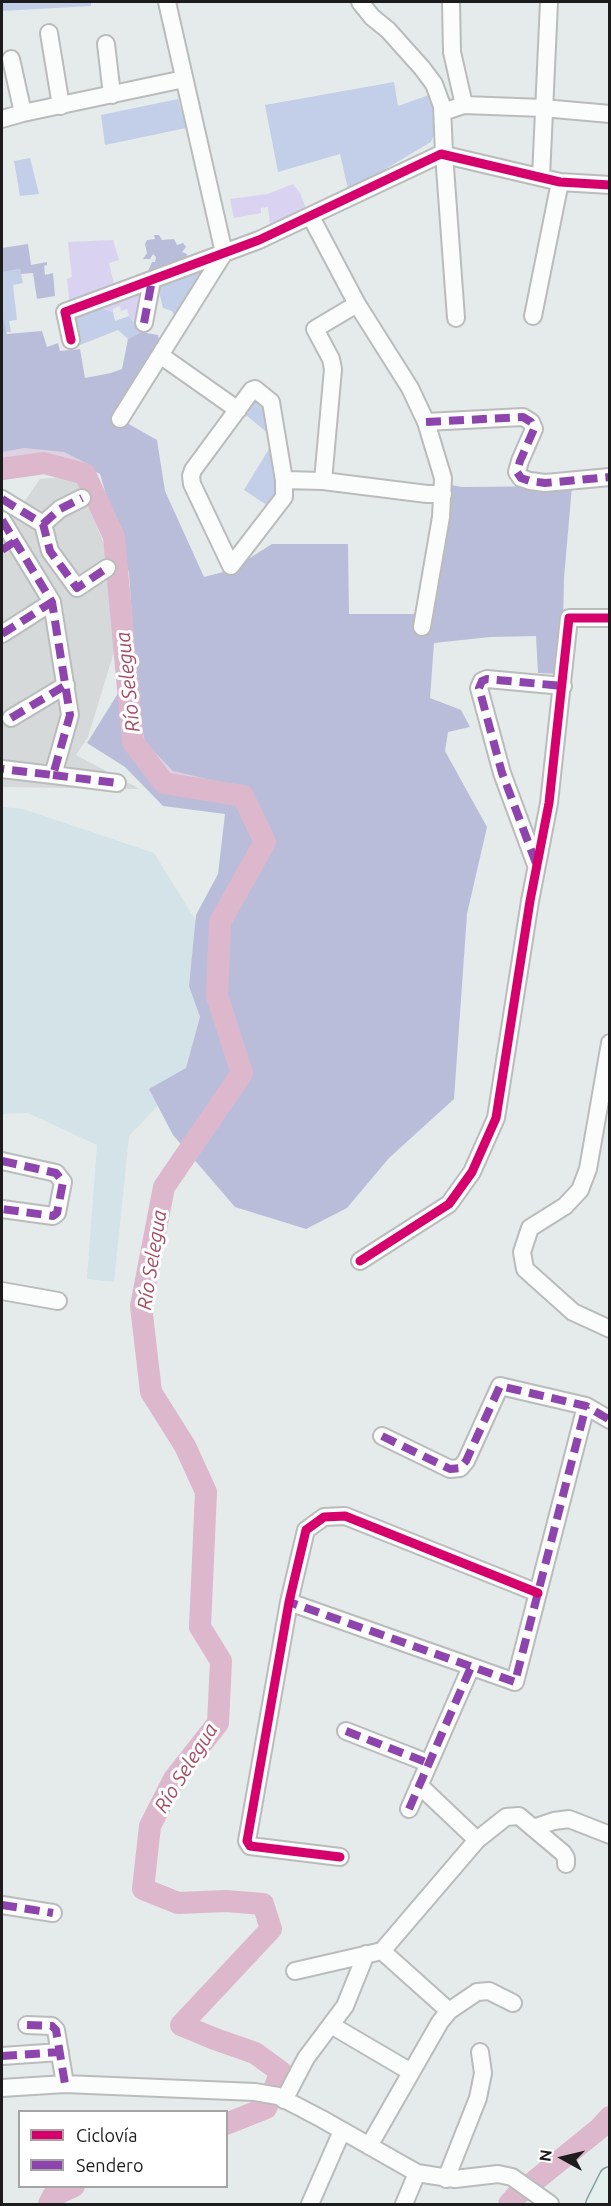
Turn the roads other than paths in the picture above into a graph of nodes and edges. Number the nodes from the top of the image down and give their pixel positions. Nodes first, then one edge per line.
1 (167, 2) edge
2 (360, 2) edge
3 (451, 2) edge
4 (549, 2) edge
5 (49, 33) dead end
6 (106, 44) dead end
7 (11, 59) dead end
8 (184, 79) junction
9 (112, 95) junction
10 (464, 105) junction
11 (61, 106) junction
12 (543, 108) junction
13 (443, 112) junction
14 (23, 113) junction
15 (609, 114) edge
16 (2, 119) edge
17 (444, 154) junction
18 (541, 177) junction
19 (560, 182) junction
20 (609, 185) edge
21 (311, 216) junction
22 (224, 253) junction
23 (152, 280) junction
24 (357, 304) junction
25 (534, 316) dead end
26 (456, 318) dead end
27 (144, 323) dead end
28 (71, 340) dead end
29 (160, 355) junction
30 (238, 410) junction
31 (120, 418) dead end
32 (426, 422) junction
33 (609, 477) edge
34 (284, 480) junction
35 (323, 481) junction
36 (442, 494) junction
37 (82, 498) dead end
38 (2, 499) edge
39 (2, 520) edge
40 (43, 524) junction
41 (8, 546) edge
42 (107, 568) dead end
43 (52, 602) junction
44 (609, 618) edge
45 (422, 627) dead end
46 (2, 634) edge
47 (66, 685) junction
48 (563, 686) junction
49 (11, 718) dead end
50 (2, 770) edge
51 (53, 775) junction
52 (117, 783) dead end
53 (537, 866) junction
54 (609, 1043) edge
55 (2, 1161) edge
56 (2, 1209) edge
57 (360, 1261) dead end
58 (2, 1291) edge
59 (58, 1301) dead end
60 (609, 1329) edge
61 (586, 1406) junction
62 (609, 1420) edge
63 (382, 1436) dead end
64 (538, 1593) junction
65 (289, 1602) junction
66 (471, 1666) junction
67 (346, 1731) dead end
68 (428, 1763) junction
69 (419, 1785) junction
70 (409, 1809) dead end
71 (533, 1828) junction
72 (609, 1835) edge
73 (477, 1840) junction
74 (340, 1857) dead end
75 (566, 1864) dead end
76 (2, 1905) edge
77 (53, 1913) dead end
78 (382, 1951) junction
79 (366, 1954) junction
80 (295, 1971) dead end
81 (513, 2004) dead end
82 (449, 2011) junction
83 (27, 2025) dead end
84 (331, 2025) junction
85 (60, 2052) junction
86 (480, 2052) dead end
87 (2, 2056) edge
88 (411, 2073) junction
89 (64, 2084) junction
90 (2, 2088) edge
91 (281, 2098) junction
92 (342, 2132) junction
93 (369, 2146) junction
94 (417, 2173) junction
95 (609, 2178) edge
96 (446, 2179) junction
97 (544, 2200) edge
98 (310, 2205) edge
99 (404, 2205) edge
100 (597, 2205) edge

1 - 8 street
2 - 13 street
3 - 10 street
4 - 12 street
5 - 11 street
6 - 9 street
7 - 14 street
8 - 9 street
8 - 22 street
9 - 11 street
10 - 12 street
10 - 13 street
11 - 14 street
12 - 15 street
12 - 18 street
13 - 17 street
14 - 16 street
17 - 18 street
17 - 21 street
17 - 26 street
18 - 19 street
19 - 20 street
19 - 25 street
21 - 22 street
21 - 24 street
22 - 23 street
22 - 29 street
23 - 27 street
23 - 28 street
24 - 32 street
24 - 35 street
29 - 30 street
29 - 31 street
30 - 34 street
30 - 34 street
32 - 33 street
32 - 36 street
34 - 35 street
35 - 36 street
36 - 45 street
37 - 40 street
38 - 40 street
39 - 41 street
40 - 42 street
41 - 43 street
43 - 46 street
43 - 47 street
44 - 48 street
47 - 49 street
47 - 51 street
48 - 53 street
48 - 53 street
50 - 51 street
51 - 52 street
53 - 57 street
54 - 60 street
55 - 56 street
58 - 59 street
61 - 62 street
61 - 63 street
61 - 64 street
64 - 65 street
64 - 66 street
65 - 66 street
65 - 74 street
66 - 68 street
67 - 68 street
68 - 69 street
69 - 70 street
69 - 73 street
71 - 72 street
71 - 73 street
71 - 75 street
73 - 78 street
76 - 77 street
78 - 79 street
78 - 82 street
79 - 80 street
79 - 84 street
81 - 82 street
82 - 88 street
83 - 85 street
84 - 88 street
84 - 91 street
85 - 87 street
85 - 89 street
86 - 96 street
88 - 93 street
89 - 90 street
89 - 91 street
91 - 92 street
92 - 93 street
92 - 98 street
93 - 94 street
94 - 96 street
94 - 99 street
95 - 100 main road
96 - 97 street

